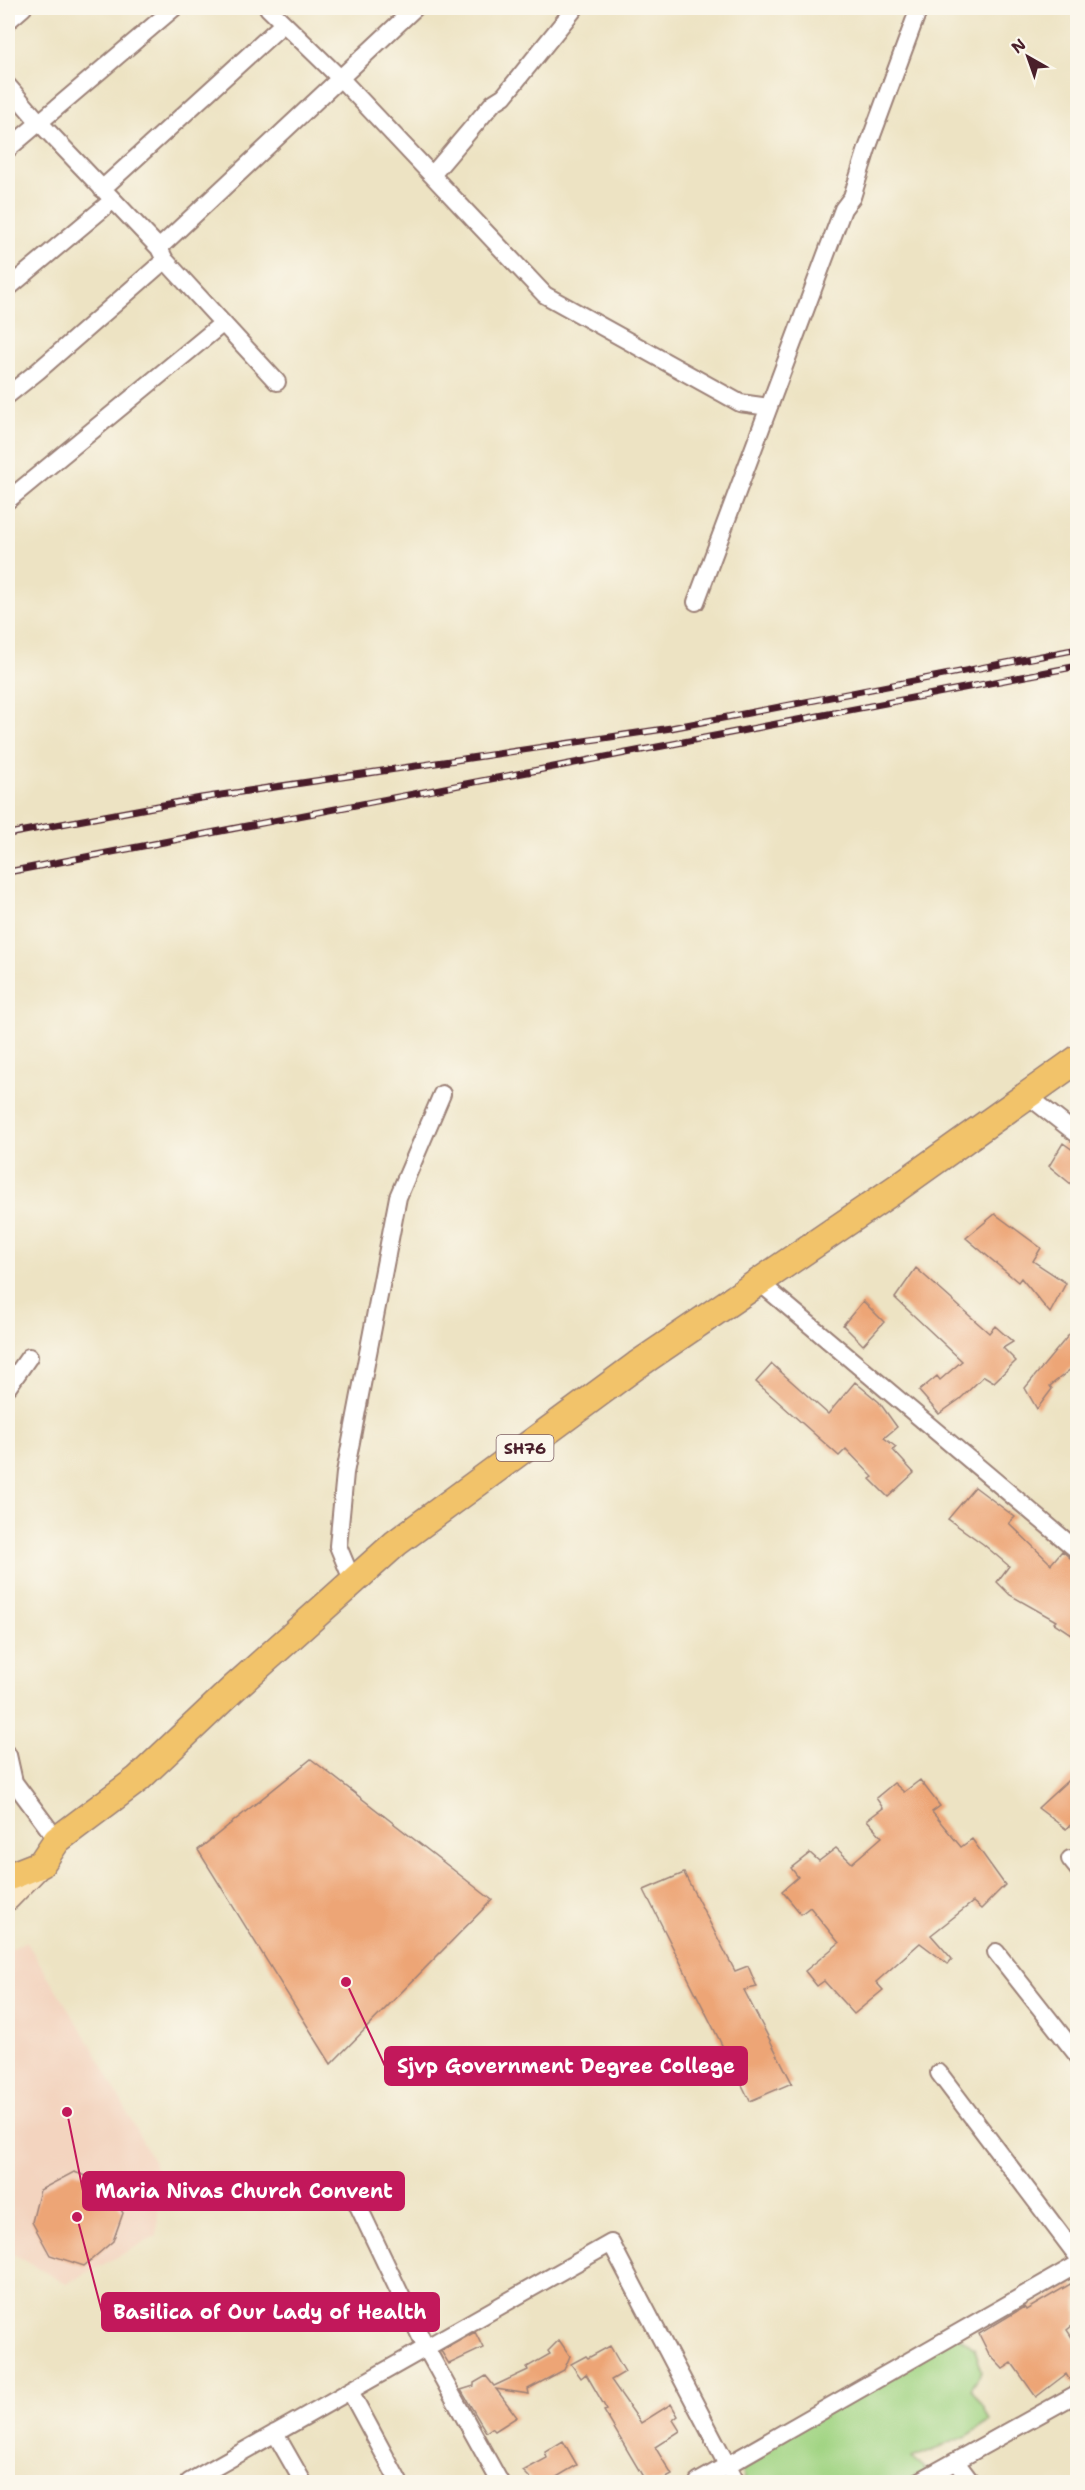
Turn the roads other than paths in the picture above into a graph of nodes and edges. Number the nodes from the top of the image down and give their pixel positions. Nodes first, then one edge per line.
1 (23, 8) edge
2 (174, 8) edge
3 (268, 8) edge
4 (415, 8) edge
5 (574, 8) edge
6 (919, 8) edge
7 (8, 21) edge
8 (283, 24) junction
9 (341, 79) junction
10 (8, 86) edge
11 (39, 122) junction
12 (8, 149) edge
13 (432, 175) junction
14 (107, 195) junction
15 (162, 254) junction
16 (8, 288) edge
17 (223, 323) junction
18 (277, 382) dead end
19 (8, 395) edge
20 (769, 407) junction
21 (8, 500) edge
22 (696, 602) dead end
23 (1077, 1059) edge
24 (442, 1094) dead end
25 (1027, 1095) junction
26 (1077, 1135) edge
27 (759, 1282) junction
28 (29, 1357) dead end
29 (8, 1387) edge
30 (1077, 1551) edge
31 (353, 1582) junction
32 (8, 1755) edge
33 (57, 1840) junction
34 (41, 1864) junction
35 (8, 1877) edge
36 (8, 1898) edge
37 (996, 1952) dead end
38 (1077, 2056) edge
39 (939, 2073) dead end
40 (353, 2195) dead end
41 (1077, 2257) edge
42 (1077, 2264) edge
43 (426, 2348) junction
44 (350, 2391) junction
45 (1077, 2393) edge
46 (275, 2433) junction
47 (957, 2462) junction
48 (727, 2466) junction
49 (194, 2481) edge
50 (303, 2482) edge
51 (399, 2482) edge
52 (500, 2482) edge
53 (698, 2482) edge
54 (736, 2482) edge
55 (918, 2482) edge
56 (970, 2482) edge

1 - 7 street
2 - 11 street
3 - 8 street
4 - 9 street
5 - 13 street
6 - 20 street
8 - 9 street
8 - 14 street
9 - 13 street
9 - 15 street
10 - 11 street
11 - 12 street
11 - 14 street
13 - 20 street
14 - 15 street
14 - 16 street
15 - 17 street
15 - 19 street
17 - 18 street
17 - 21 street
20 - 22 street
23 - 25 main road, SH76
24 - 31 street
25 - 26 street
25 - 27 main road, SH76
27 - 30 street
27 - 31 main road, SH76
28 - 29 street
31 - 33 main road, SH76
32 - 33 street
33 - 34 main road, SH76
34 - 35 main road
34 - 36 street
37 - 38 street
39 - 41 street
40 - 43 street
42 - 48 street
43 - 44 street
43 - 48 street
43 - 52 street
44 - 46 street
44 - 51 street
45 - 47 street
46 - 49 street
46 - 50 street
47 - 55 street
47 - 56 street
48 - 53 street
48 - 54 street

